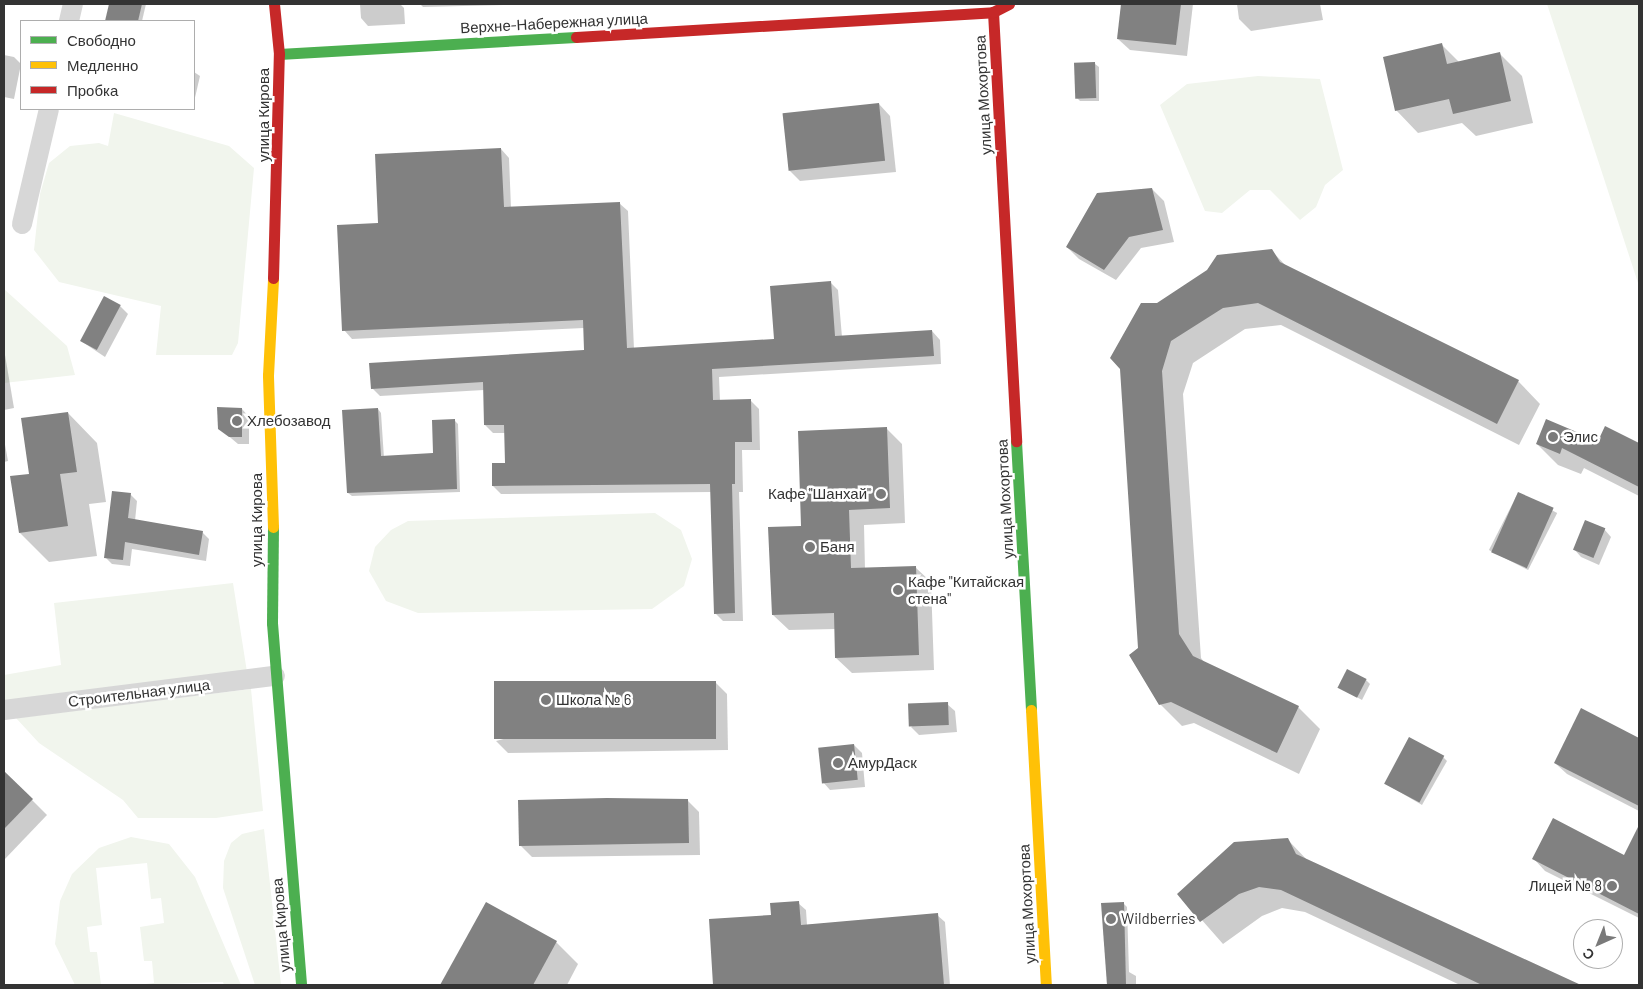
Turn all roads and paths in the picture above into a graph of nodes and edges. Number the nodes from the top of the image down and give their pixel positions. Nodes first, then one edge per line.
1 (73, 4) edge
2 (274, 4) edge
3 (1009, 4) edge
4 (993, 12) junction
5 (69, 20) edge
6 (279, 54) junction
7 (49, 110) edge
8 (22, 224) dead end
9 (275, 676) junction
10 (4, 710) edge
11 (301, 985) edge
12 (1046, 985) edge

1 - 5 street
2 - 6 street, улица Кирова
3 - 4 street, Верхне-Набережная улица
4 - 6 street, Верхне-Набережная улица
4 - 12 street, улица Мохортова
6 - 9 street, улица Кирова
7 - 8 street
9 - 10 street, Строительная улица
9 - 11 street, улица Кирова

